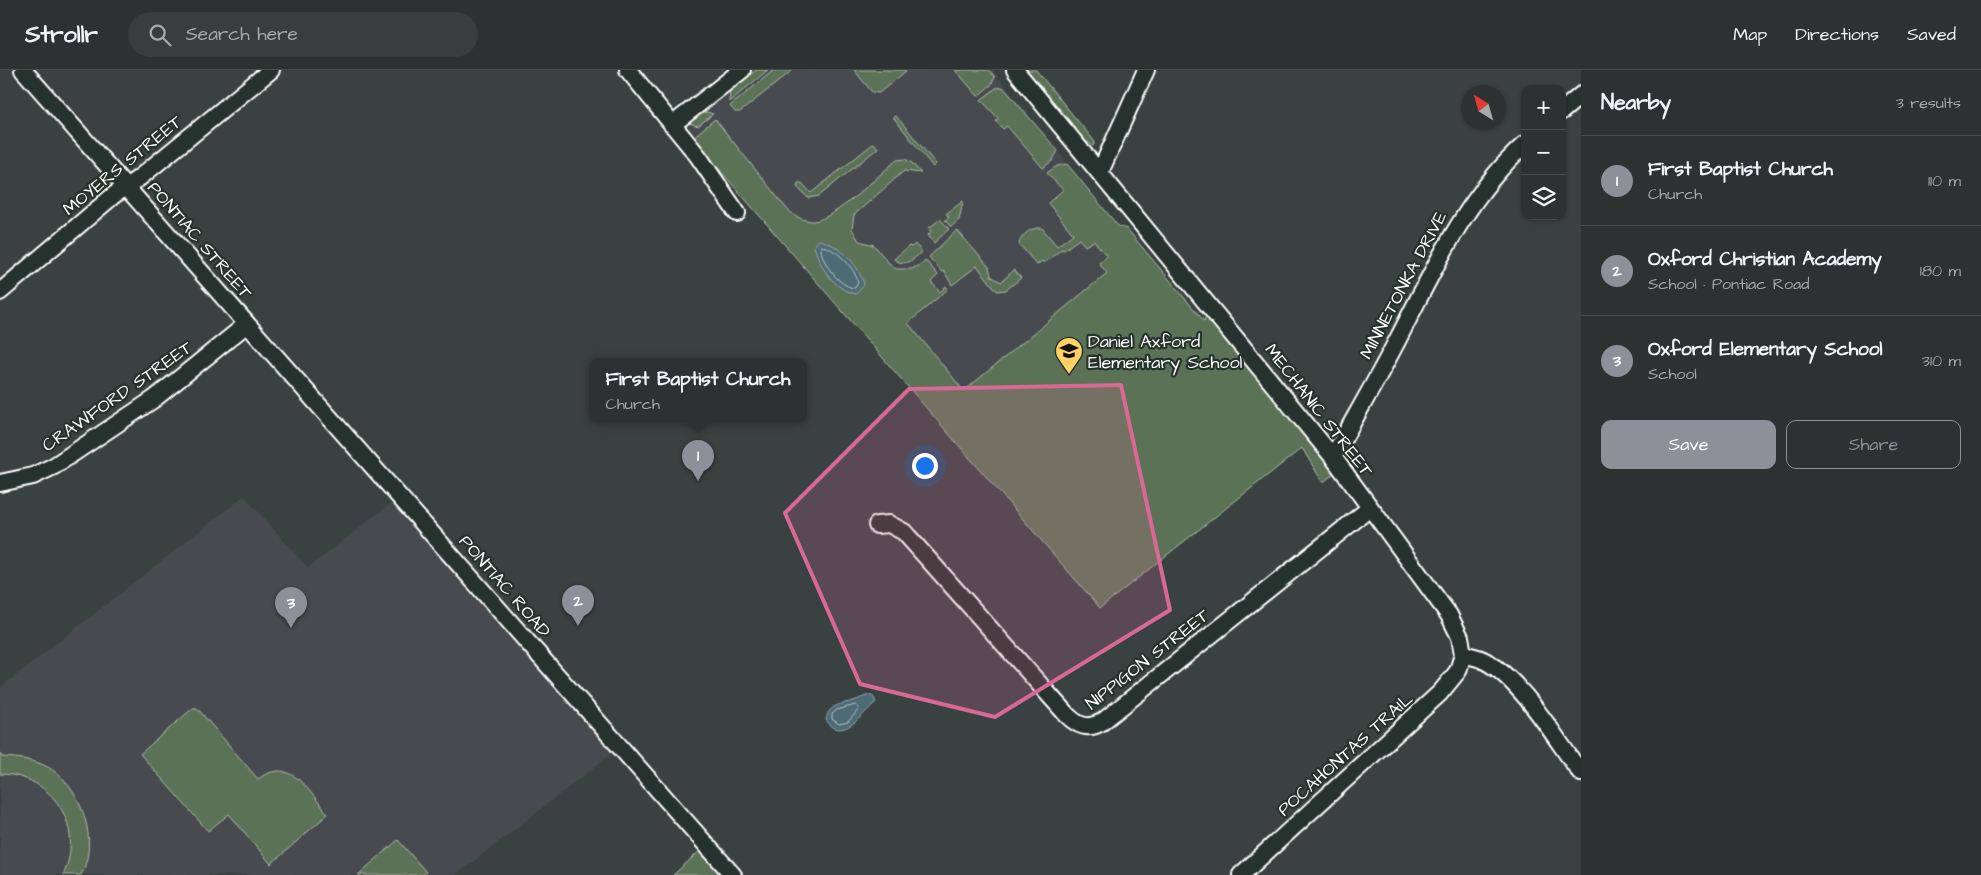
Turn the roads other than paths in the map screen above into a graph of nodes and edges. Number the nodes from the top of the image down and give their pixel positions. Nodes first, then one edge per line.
1 (23, 70) edge
2 (270, 70) edge
3 (628, 70) edge
4 (742, 70) edge
5 (1015, 70) edge
6 (1146, 70) edge
7 (1581, 95) edge
8 (1566, 108) edge
9 (672, 125) junction
10 (1521, 148) edge
11 (1100, 172) junction
12 (126, 187) junction
13 (737, 213) dead end
14 (0, 292) edge
15 (247, 324) junction
16 (1332, 457) junction
17 (0, 483) edge
18 (1370, 508) junction
19 (877, 525) dead end
20 (1463, 654) junction
21 (1581, 774) edge
22 (733, 875) edge
23 (1241, 875) edge

1 - 12 street, PONTIAC STREET
2 - 12 street, MOYERS STREET
3 - 9 street
4 - 9 street
5 - 11 street, MECHANIC STREET
6 - 11 street
7 - 8 street
9 - 13 street
10 - 16 street, MINNETONKA DRIVE
11 - 16 street, MECHANIC STREET
12 - 14 street, MOYERS STREET
12 - 15 street, PONTIAC STREET
15 - 17 street, CRAWFORD STREET
15 - 22 street, PONTIAC ROAD
16 - 18 street, MECHANIC STREET
18 - 19 street, NIPPIGON STREET
18 - 20 street, MECHANIC STREET
20 - 21 street
20 - 23 street, POCAHONTAS TRAIL

